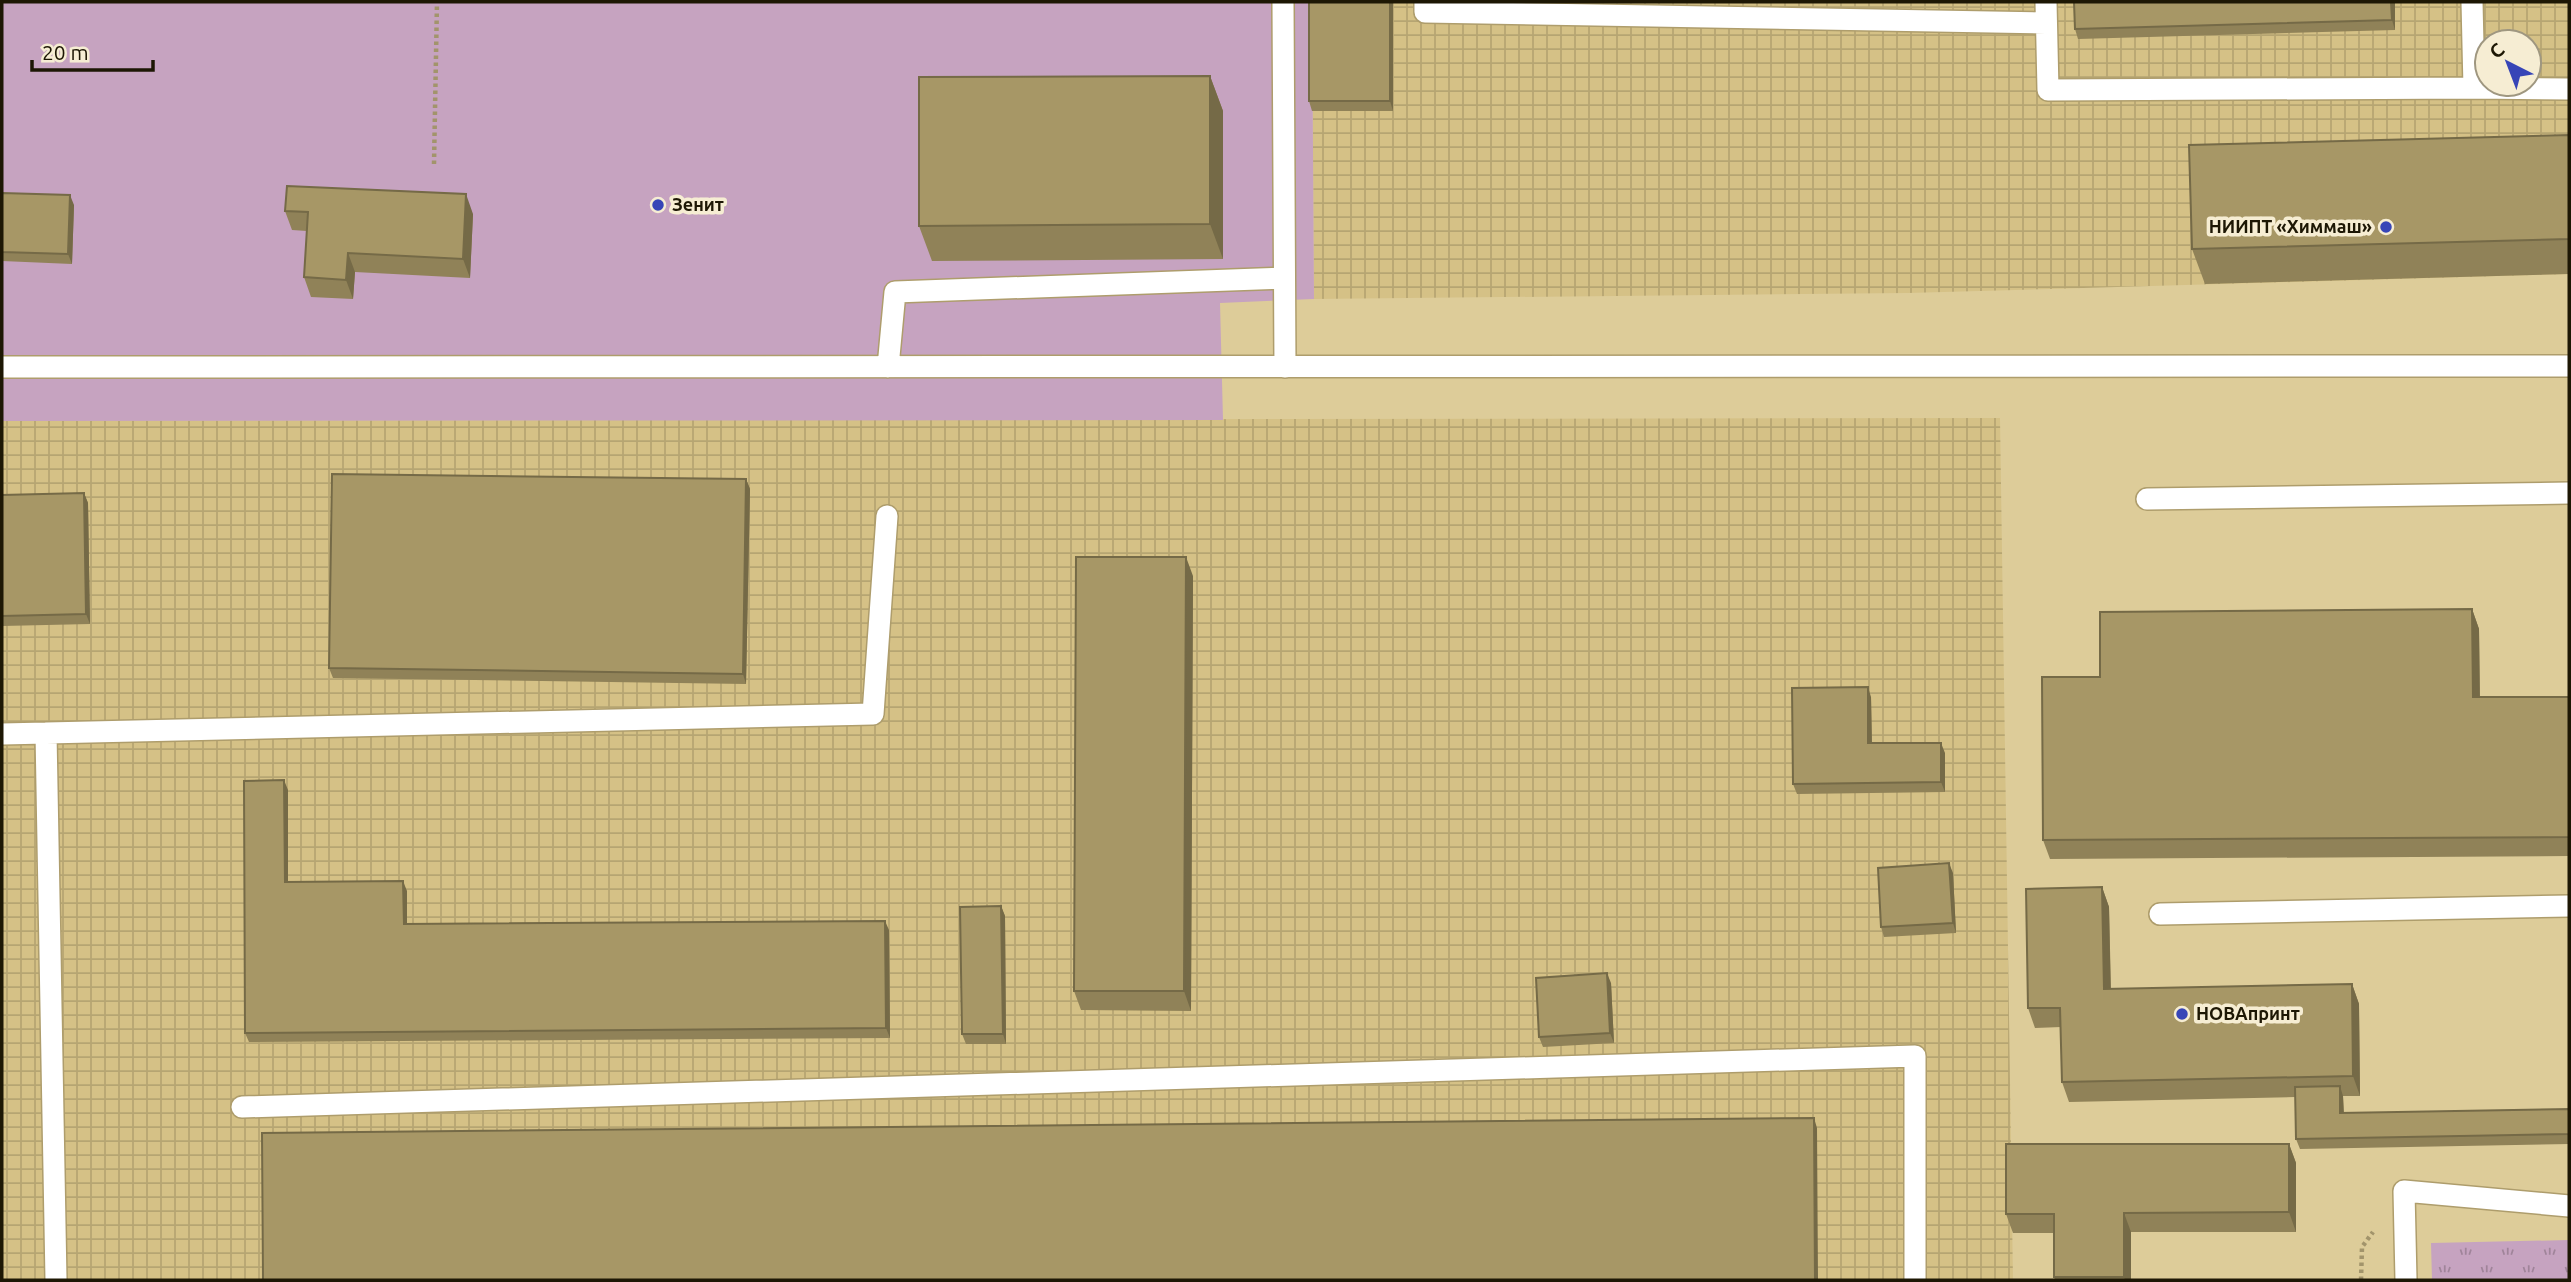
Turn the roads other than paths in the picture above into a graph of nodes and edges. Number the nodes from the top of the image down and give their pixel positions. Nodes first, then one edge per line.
1 (1283, 2) edge
2 (1425, 2) edge
3 (2472, 2) edge
4 (2046, 12) edge
5 (2473, 45) edge
6 (2473, 88) edge
7 (2543, 89) edge
8 (2569, 89) edge
9 (1284, 278) junction
10 (2569, 366) edge
11 (888, 367) junction
12 (1285, 367) junction
13 (2, 368) edge
14 (2569, 493) edge
15 (2147, 499) dead end
16 (887, 516) dead end
17 (46, 733) junction
18 (2, 734) edge
19 (2569, 906) edge
20 (2160, 914) dead end
21 (242, 1107) dead end
22 (2569, 1206) edge
23 (56, 1280) edge
24 (1915, 1280) edge
25 (2406, 1280) edge

1 - 9 lane
2 - 4 lane
3 - 5 lane
4 - 6 lane
7 - 8 lane
9 - 11 lane
9 - 12 lane
10 - 12 lane
11 - 12 lane
11 - 13 lane
14 - 15 lane
16 - 17 lane
17 - 18 lane
17 - 23 lane
19 - 20 lane
21 - 24 lane
22 - 25 lane

